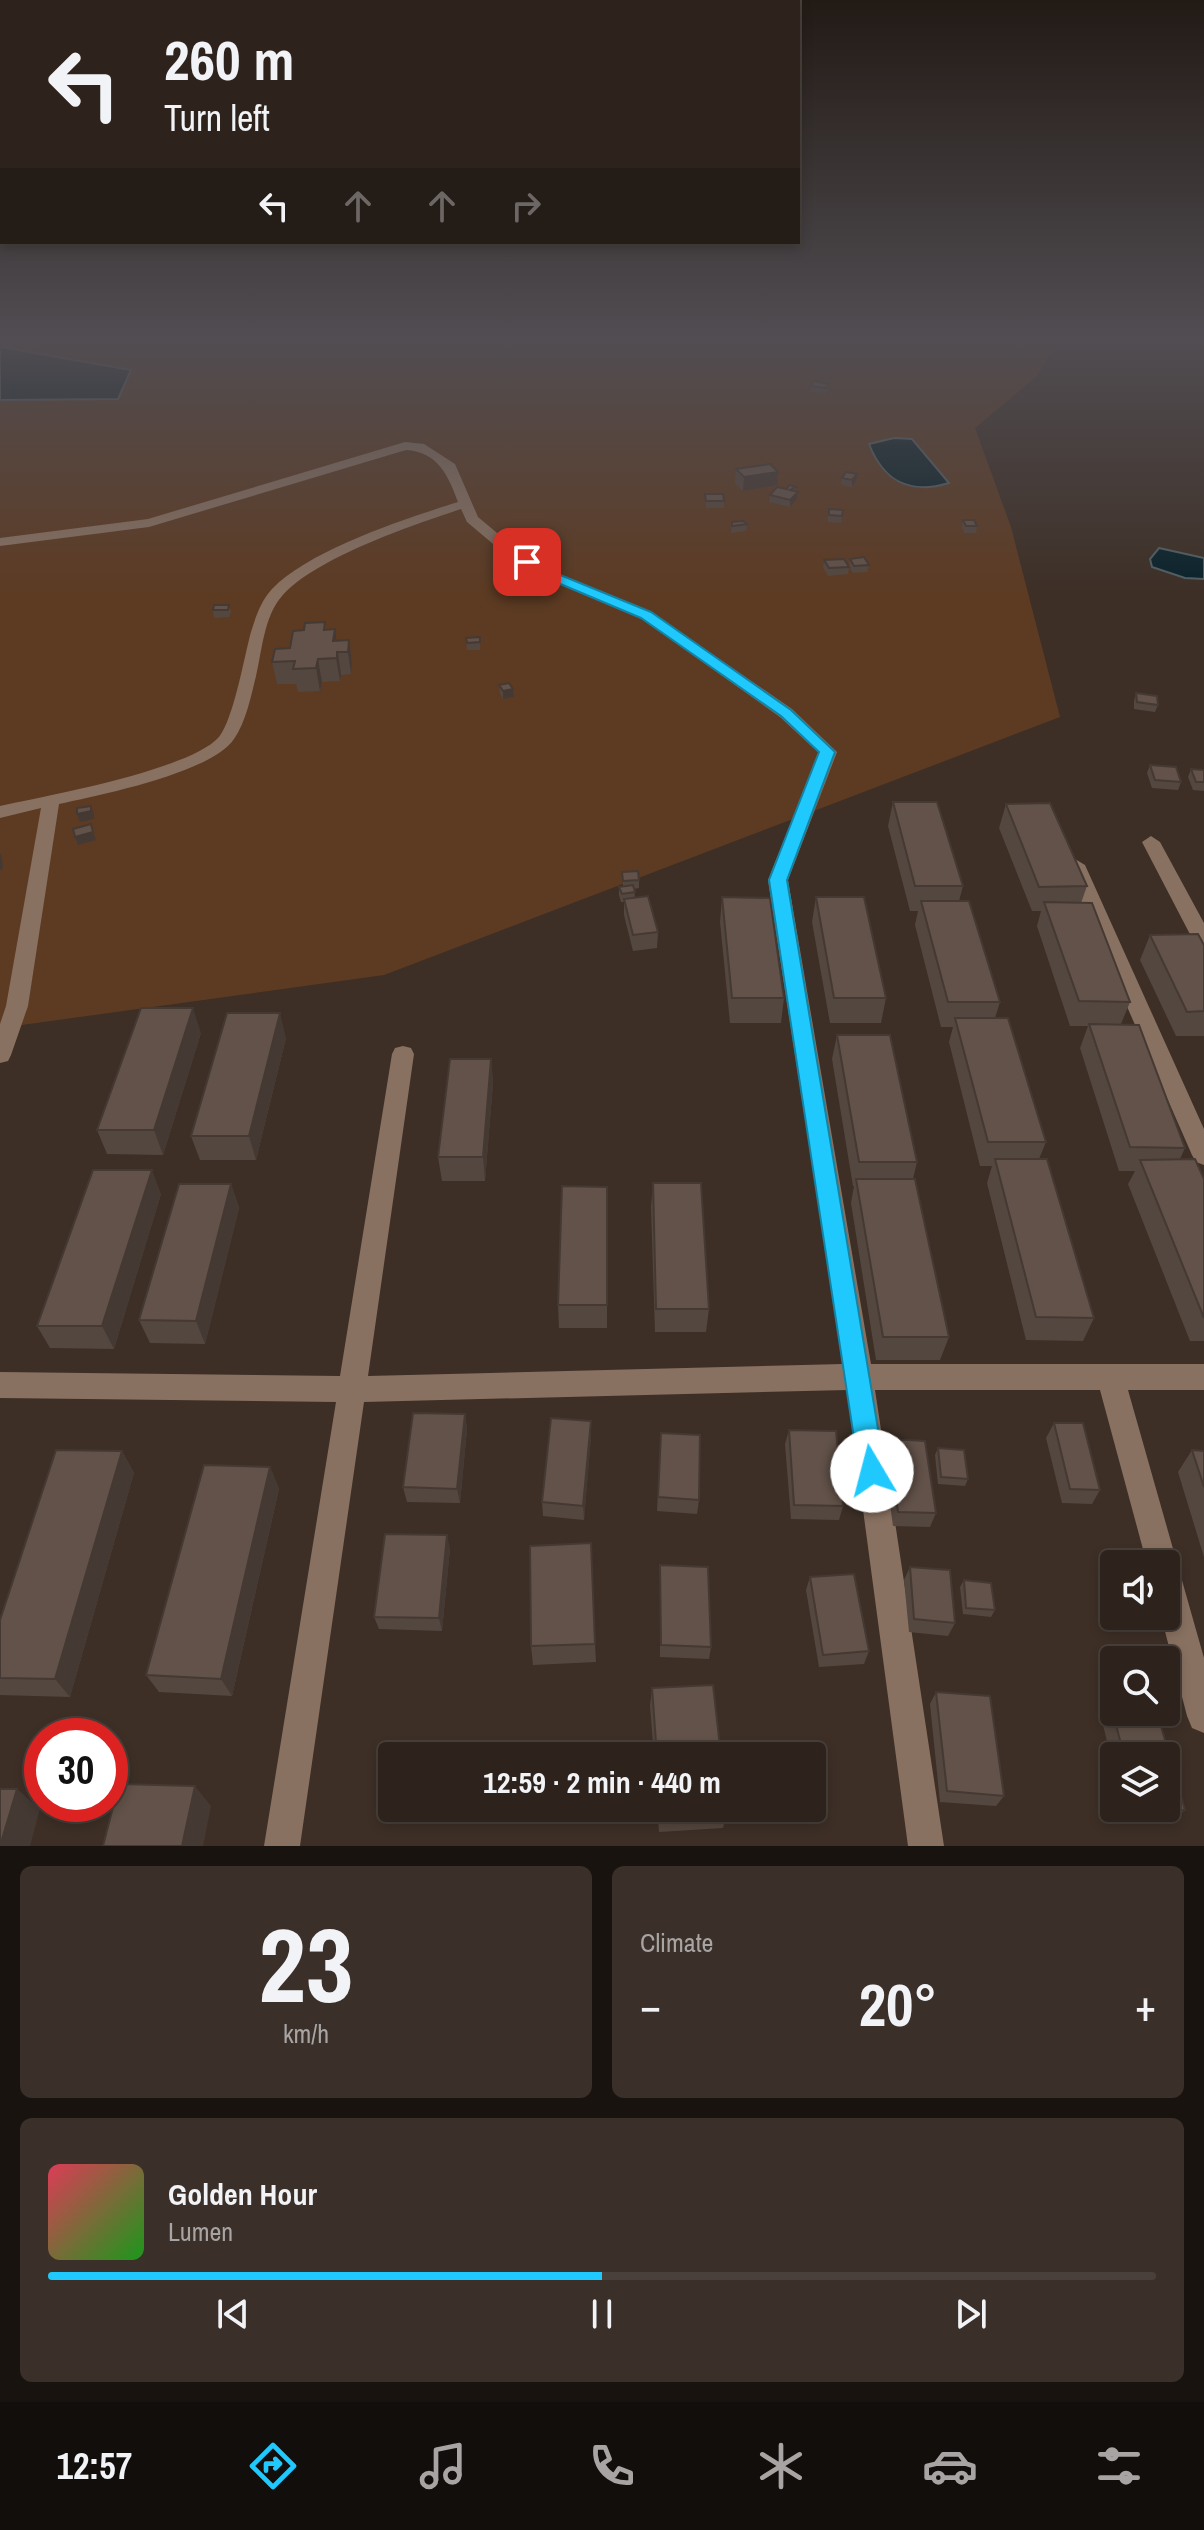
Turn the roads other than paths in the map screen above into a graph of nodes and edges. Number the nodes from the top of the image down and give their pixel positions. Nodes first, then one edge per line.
1 (464, 504) junction
2 (0, 542) edge
3 (51, 800) junction
4 (0, 812) edge
5 (1064, 839) edge
6 (1151, 842) dead end
7 (1204, 942) edge
8 (403, 1054) dead end
9 (0, 1055) edge
10 (1204, 1155) edge
11 (1110, 1376) junction
12 (859, 1377) junction
13 (1204, 1377) edge
14 (0, 1385) edge
15 (353, 1389) junction
16 (1158, 1550) edge
17 (1180, 1629) edge
18 (1204, 1716) edge
19 (282, 1846) edge
20 (926, 1846) edge

1 - 2 street
1 - 3 street
1 - 12 street
3 - 4 street
3 - 9 street
5 - 10 street
6 - 7 street
8 - 15 street
11 - 12 street
11 - 13 street
11 - 16 street
12 - 15 street
12 - 20 street
14 - 15 street
15 - 19 street
17 - 18 street

